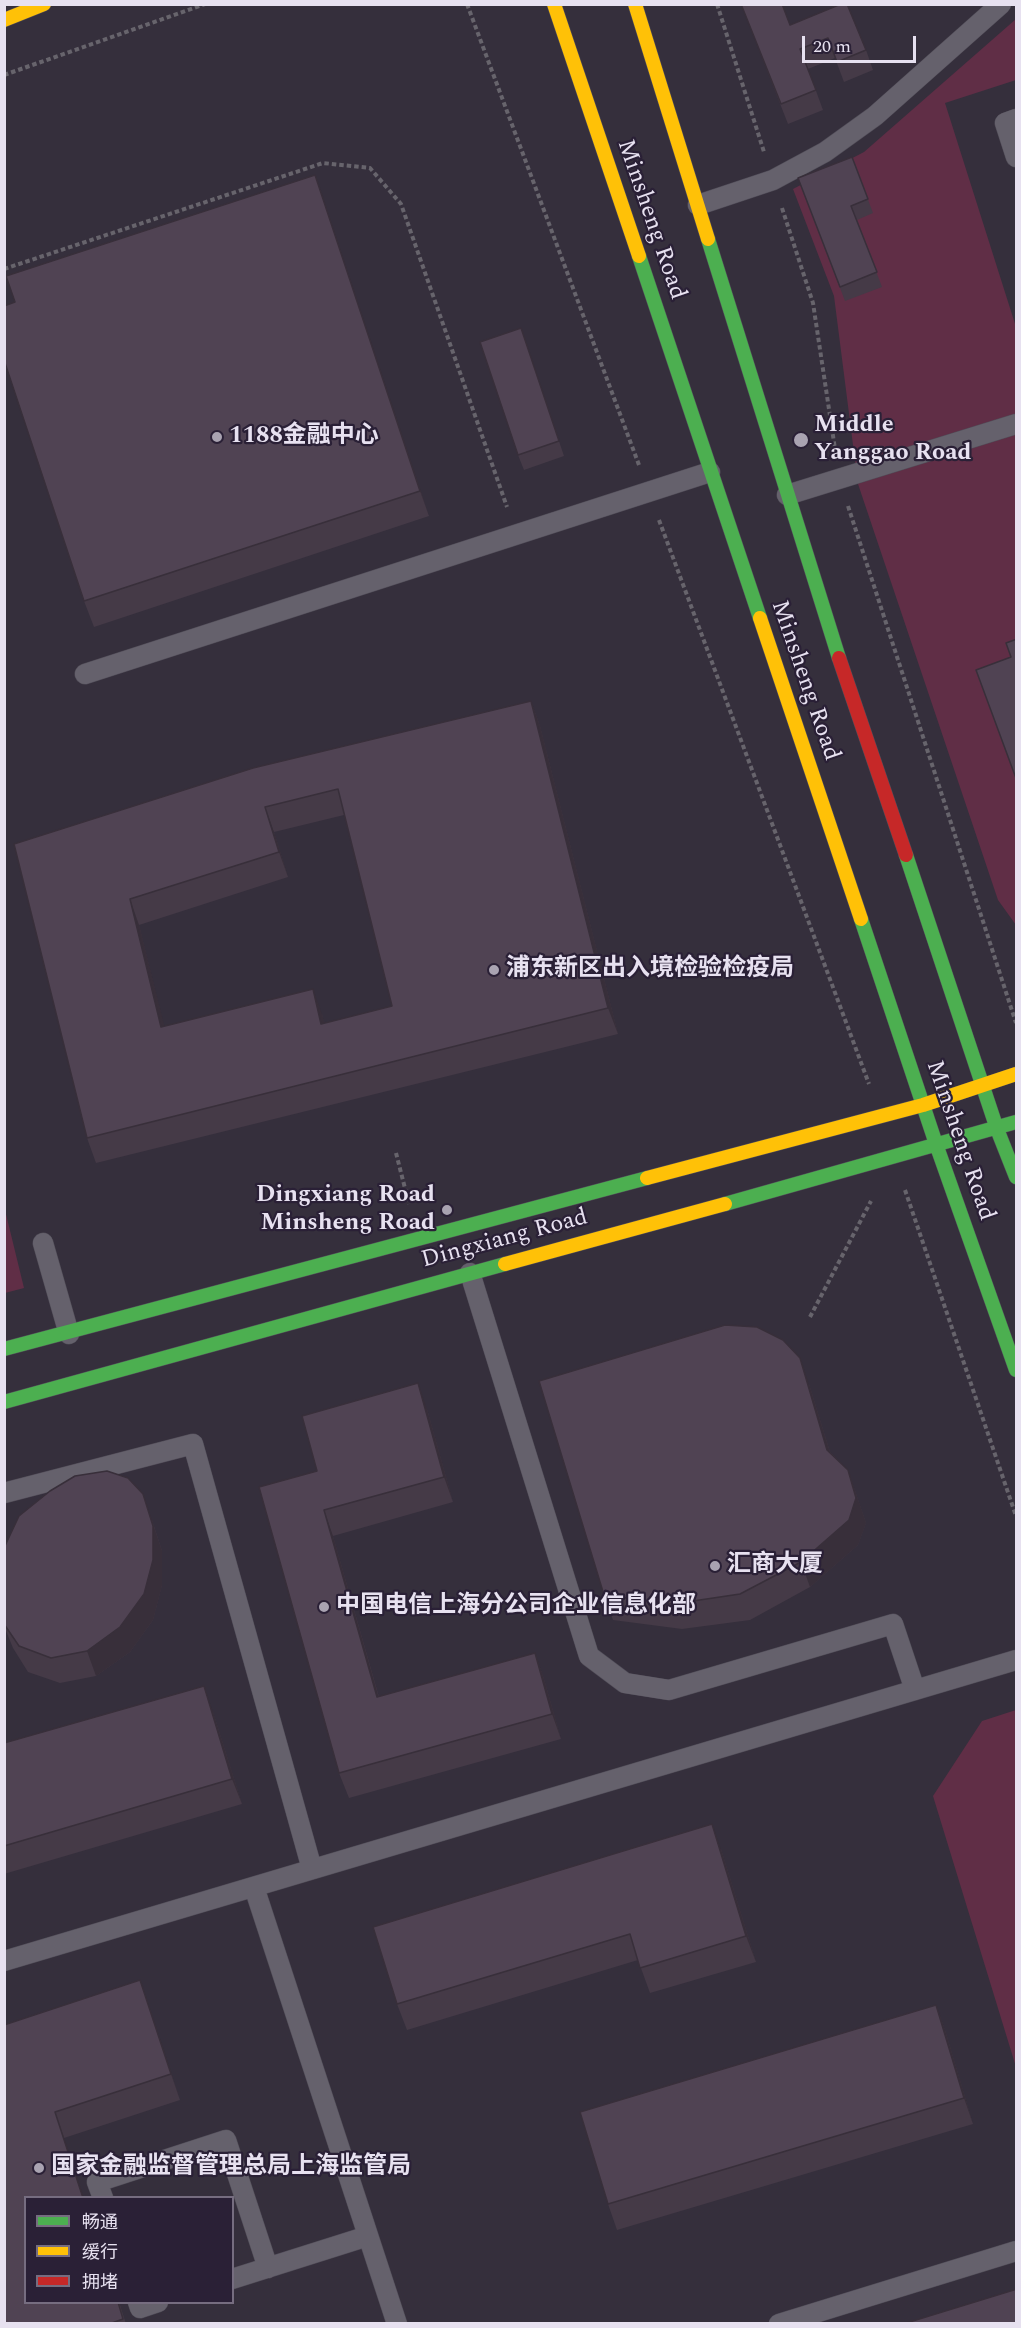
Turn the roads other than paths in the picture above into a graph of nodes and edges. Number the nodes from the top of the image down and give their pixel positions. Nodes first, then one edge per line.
1 (44, 4) edge
2 (554, 4) edge
3 (635, 4) edge
4 (1001, 4) edge
5 (4, 20) edge
6 (1017, 119) edge
7 (1017, 157) edge
8 (698, 205) junction
9 (1017, 424) edge
10 (710, 472) junction
11 (787, 495) junction
12 (86, 674) dead end
13 (1017, 1074) edge
14 (984, 1086) junction
15 (923, 1105) junction
16 (1017, 1122) edge
17 (997, 1129) junction
18 (936, 1144) junction
19 (1017, 1177) edge
20 (43, 1243) dead end
21 (470, 1273) junction
22 (69, 1334) junction
23 (4, 1349) edge
24 (1017, 1370) edge
25 (4, 1402) edge
26 (4, 1493) edge
27 (1017, 1660) edge
28 (915, 1690) junction
29 (312, 1869) junction
30 (254, 1887) junction
31 (4, 1961) edge
32 (102, 2196) edge
33 (368, 2236) junction
34 (1017, 2251) edge
35 (268, 2268) junction
36 (234, 2278) edge
37 (139, 2304) edge
38 (152, 2304) edge
39 (397, 2324) edge
40 (779, 2324) edge

1 - 5 main road
2 - 10 main road, Minsheng Road
3 - 8 main road, Minsheng Road
4 - 8 lane
6 - 7 lane
8 - 11 main road, Minsheng Road
9 - 11 lane
10 - 12 lane
10 - 15 main road, Minsheng Road
11 - 14 main road, Minsheng Road
13 - 14 main road, Dingxiang Road
14 - 15 main road, Dingxiang Road
14 - 17 main road, Minsheng Road
15 - 18 main road, Minsheng Road
15 - 22 main road, Dingxiang Road
16 - 17 main road, Dingxiang Road
17 - 18 main road, Dingxiang Road
17 - 19 main road, Minsheng Road
18 - 21 main road, Dingxiang Road
18 - 24 main road, Minsheng Road
20 - 22 lane
21 - 25 main road, Dingxiang Road
21 - 28 lane
22 - 23 main road, Dingxiang Road
26 - 29 lane
27 - 28 lane
28 - 29 lane
29 - 30 lane
30 - 31 lane
30 - 33 lane
32 - 35 lane
33 - 35 lane
33 - 39 lane
34 - 40 lane
35 - 36 lane
37 - 38 lane

